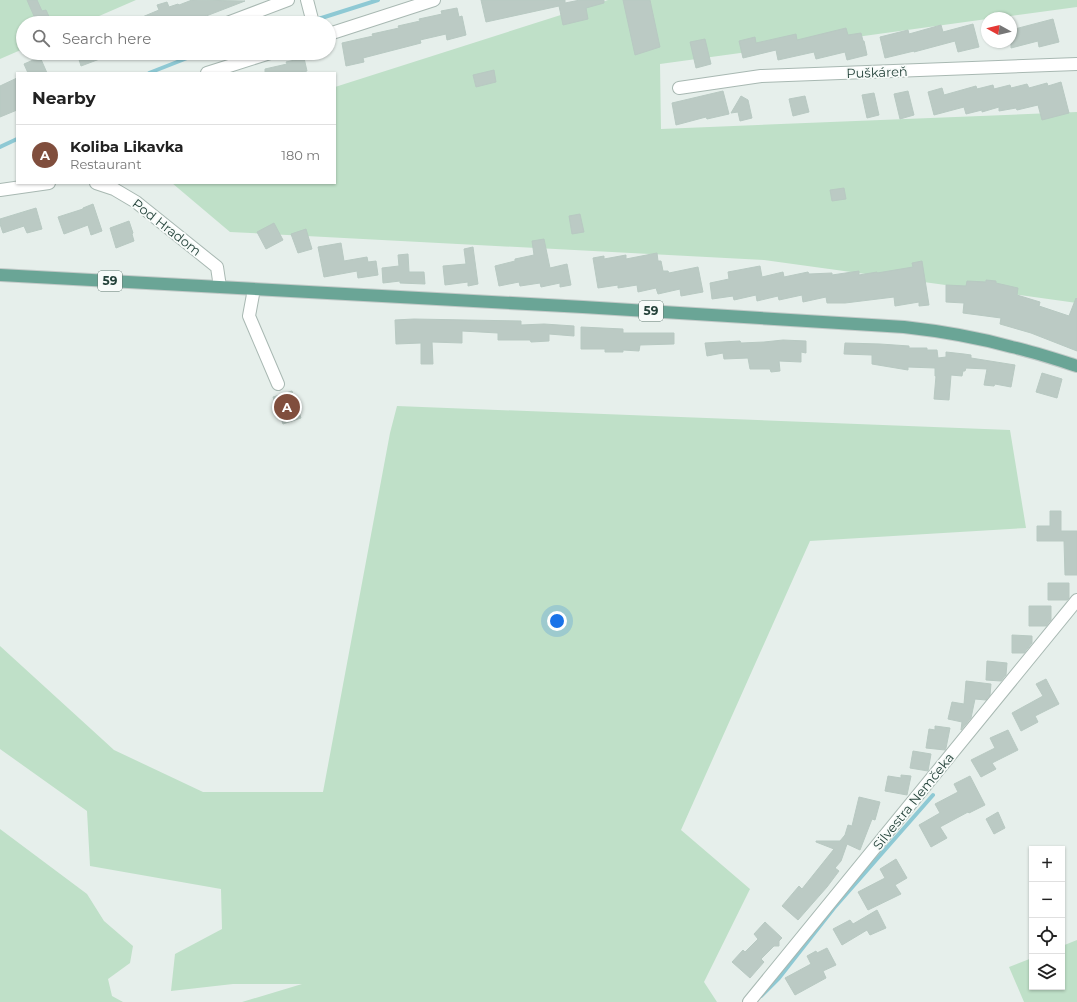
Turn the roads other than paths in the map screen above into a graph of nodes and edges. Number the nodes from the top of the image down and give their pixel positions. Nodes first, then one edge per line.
1 (288, 0) edge
2 (307, 0) edge
3 (434, 0) edge
4 (246, 16) edge
5 (311, 16) edge
6 (336, 32) edge
7 (248, 60) edge
8 (1077, 64) edge
9 (210, 72) edge
10 (679, 88) dead end
11 (42, 184) edge
12 (100, 184) edge
13 (0, 190) edge
14 (0, 275) edge
15 (220, 287) junction
16 (254, 289) junction
17 (1077, 366) edge
18 (278, 384) dead end
19 (1077, 600) edge
20 (749, 1002) edge

1 - 4 street
2 - 5 street
3 - 6 street
7 - 9 street
8 - 10 street, Puškáreň
11 - 13 street
12 - 15 street, Pod Hradom
14 - 15 main road, 59
15 - 16 main road, 59
16 - 17 main road, 59
16 - 18 street
19 - 20 street, Silvestra Nemčeka

